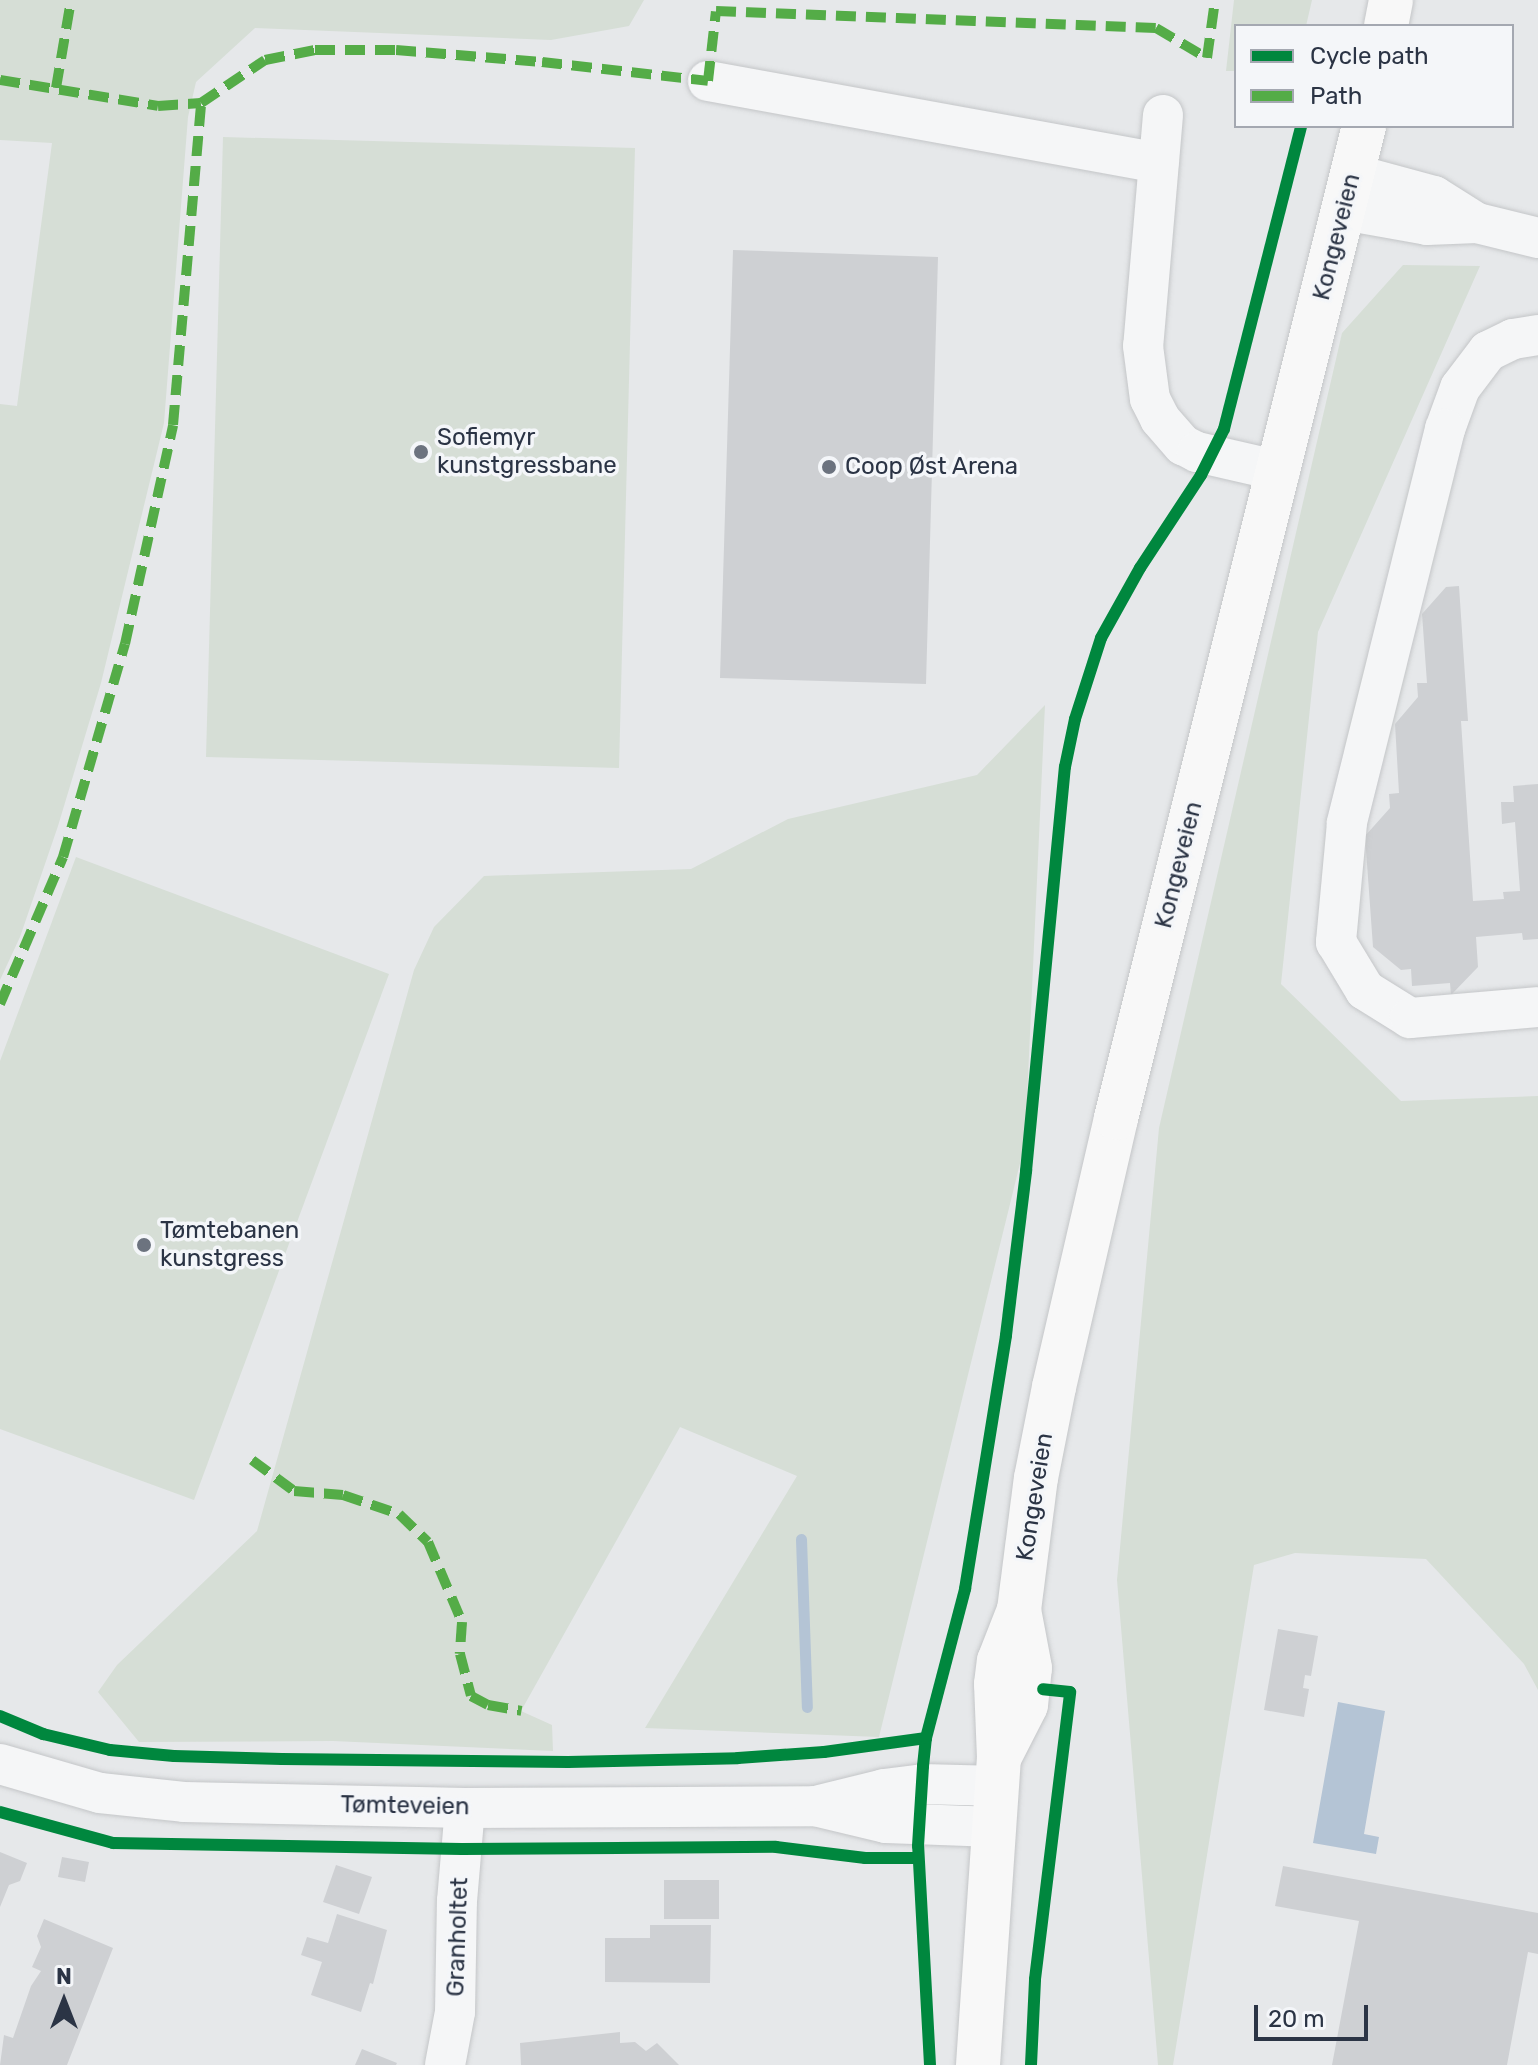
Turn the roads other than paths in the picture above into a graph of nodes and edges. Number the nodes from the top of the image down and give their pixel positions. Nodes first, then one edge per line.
1 (1391, 0) edge
2 (1386, 24) edge
3 (708, 81) dead end
4 (1163, 115) dead end
5 (1364, 128) edge
6 (1159, 163) junction
7 (1348, 192) junction
8 (1538, 238) edge
9 (1538, 335) edge
10 (1280, 471) junction
11 (1538, 1007) edge
12 (0, 1764) edge
13 (997, 1790) junction
14 (465, 1808) junction
15 (445, 2065) edge
16 (978, 2065) edge

1 - 2 main road
3 - 6 street
4 - 6 street
5 - 7 main road, Kongeveien
6 - 10 street
7 - 8 street
7 - 10 main road, Kongeveien
9 - 11 street
10 - 13 main road, Kongeveien
12 - 14 street, Tømteveien
13 - 14 street, Tømteveien
13 - 16 main road, Kongeveien
14 - 15 street, Granholtet

